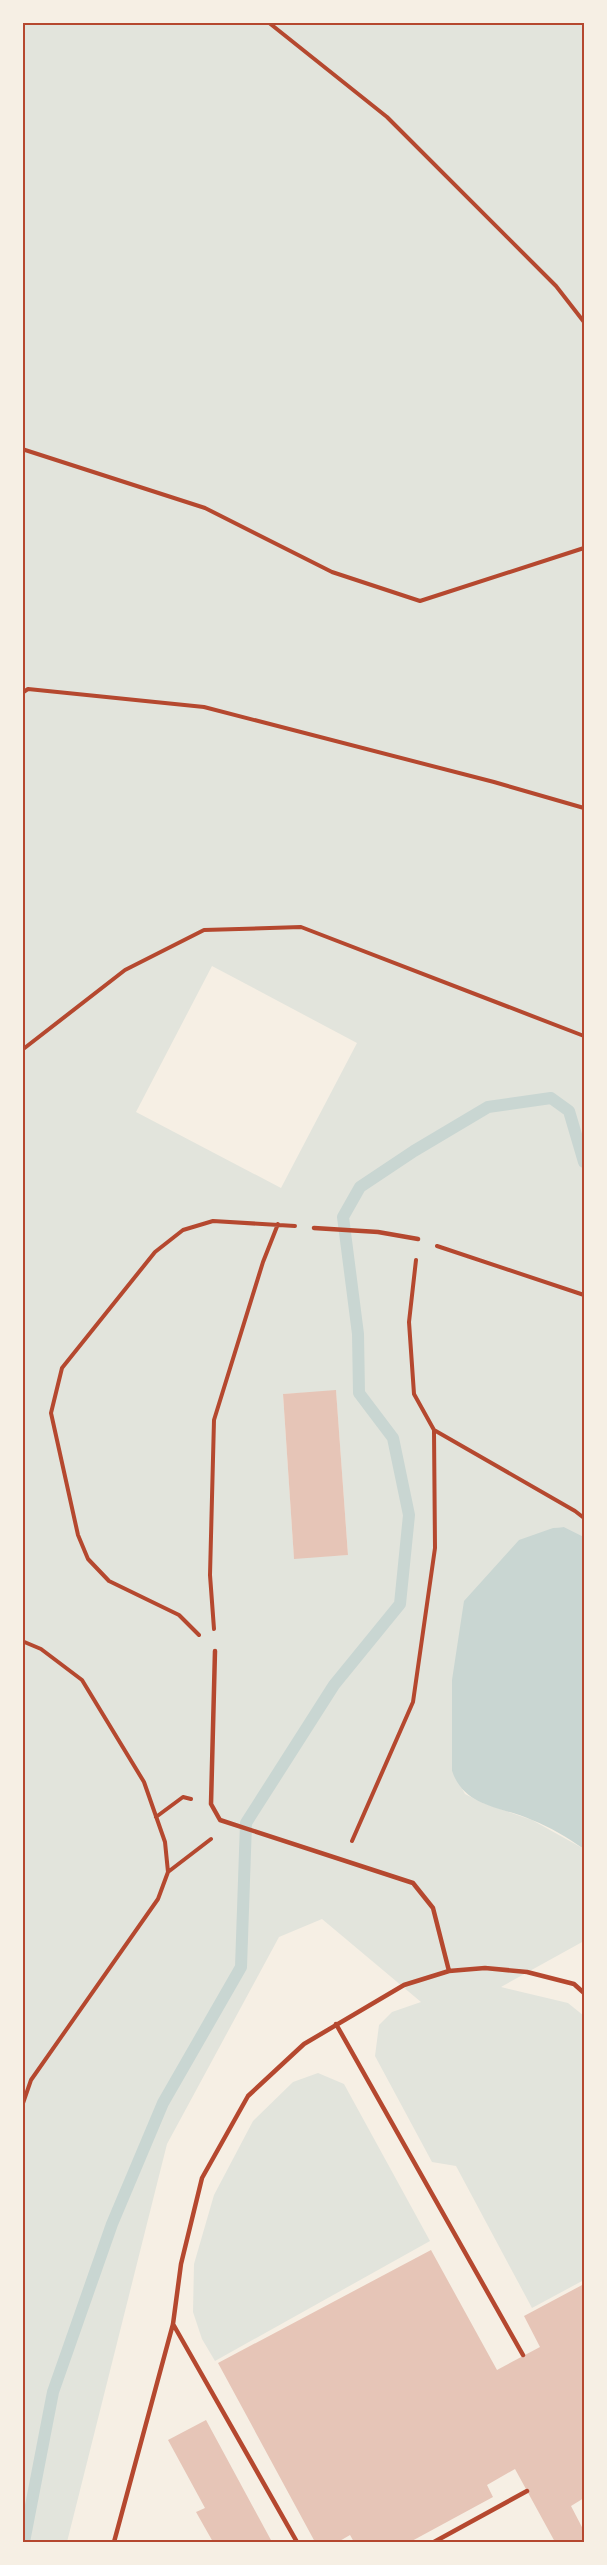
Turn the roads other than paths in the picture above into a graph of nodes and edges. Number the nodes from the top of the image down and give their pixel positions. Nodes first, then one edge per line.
1 (314, 1228) road end
2 (418, 1239) road end
3 (215, 1651) road end
4 (449, 1971) junction
5 (585, 1993) edge
6 (336, 2024) junction
7 (173, 2324) junction
8 (523, 2355) dead end
9 (527, 2491) dead end
10 (114, 2542) edge
11 (297, 2542) edge
12 (434, 2542) edge

1 - 2 lane
3 - 4 lane
4 - 5 lane
4 - 6 lane
6 - 7 lane
6 - 8 lane
7 - 10 lane
7 - 11 lane
9 - 12 lane

